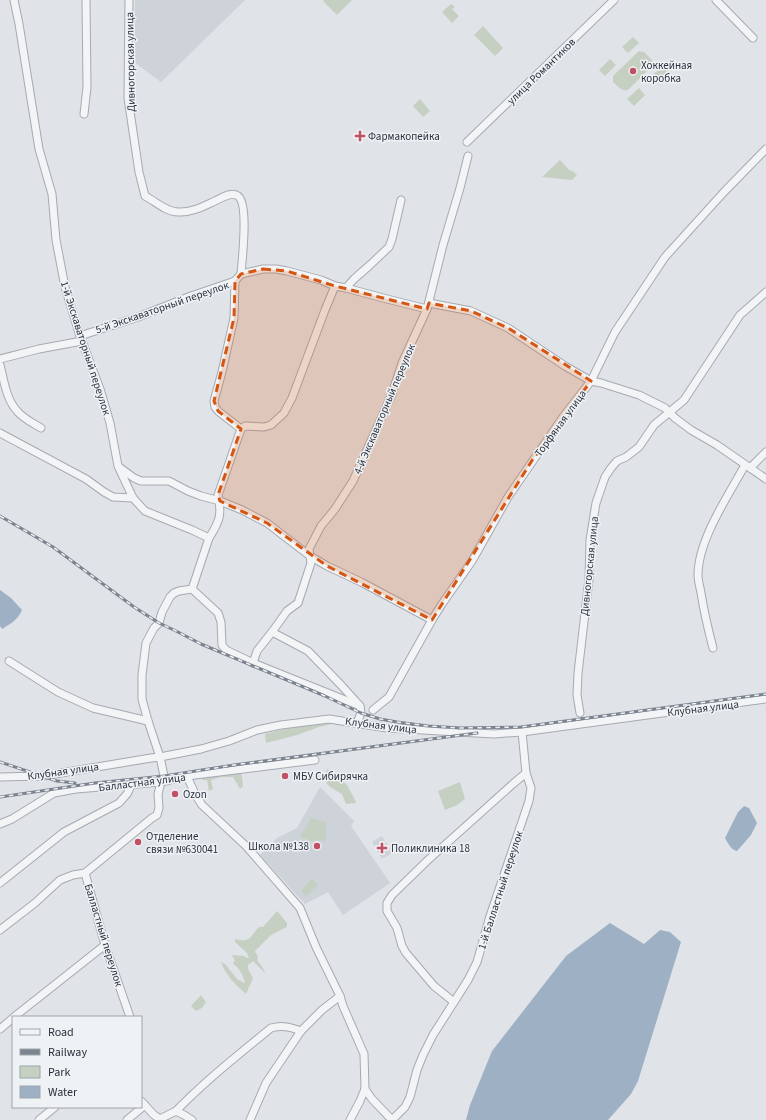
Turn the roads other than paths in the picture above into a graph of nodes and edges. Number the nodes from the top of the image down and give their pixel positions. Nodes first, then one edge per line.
1 (14, 0) edge
2 (86, 0) edge
3 (129, 0) edge
4 (614, 0) edge
5 (716, 0) edge
6 (753, 38) dead end
7 (84, 114) dead end
8 (467, 142) dead end
9 (766, 149) edge
10 (468, 156) dead end
11 (401, 200) dead end
12 (241, 274) junction
13 (235, 281) junction
14 (335, 286) junction
15 (346, 288) junction
16 (766, 292) edge
17 (428, 306) junction
18 (81, 338) junction
19 (0, 359) edge
20 (0, 365) edge
21 (591, 381) junction
22 (669, 412) junction
23 (41, 428) dead end
24 (241, 429) junction
25 (0, 433) edge
26 (766, 452) edge
27 (118, 466) junction
28 (747, 467) junction
29 (766, 479) edge
30 (133, 498) junction
31 (220, 501) junction
32 (209, 538) junction
33 (310, 556) junction
34 (192, 589) junction
35 (432, 620) junction
36 (272, 632) junction
37 (713, 648) dead end
38 (9, 661) dead end
39 (253, 663) junction
40 (766, 699) edge
41 (360, 706) junction
42 (372, 710) dead end
43 (580, 713) dead end
44 (148, 721) junction
45 (357, 723) junction
46 (522, 732) junction
47 (160, 757) junction
48 (315, 760) dead end
49 (526, 774) junction
50 (187, 776) junction
51 (0, 777) edge
52 (161, 782) junction
53 (132, 784) junction
54 (0, 824) edge
55 (85, 873) junction
56 (0, 882) edge
57 (0, 930) edge
58 (105, 945) junction
59 (340, 996) junction
60 (454, 1002) junction
61 (16, 1016) edge
62 (130, 1016) edge
63 (12, 1019) edge
64 (0, 1028) edge
65 (301, 1031) junction
66 (365, 1089) junction
67 (143, 1103) edge
68 (54, 1108) edge
69 (138, 1108) edge
70 (176, 1111) junction
71 (39, 1120) edge
72 (127, 1120) edge
73 (192, 1120) edge
74 (250, 1120) edge
75 (350, 1120) edge
76 (392, 1120) edge

1 - 18 street, 1-й Экскаваторный переулок
2 - 7 street
3 - 12 street, Дивногорская улица
4 - 8 street, улица Романтиков
5 - 6 street
9 - 21 street, Торфяная улица
10 - 17 street, 4-й Экскаваторный переулок
11 - 15 street
12 - 13 street, 5-й Экскаваторный переулок
12 - 14 street, 5-й Экскаваторный переулок
13 - 18 street, 5-й Экскаваторный переулок
13 - 24 street
14 - 15 street, 5-й Экскаваторный переулок
14 - 24 street
15 - 17 street, 5-й Экскаваторный переулок
16 - 22 street, Дивногорская улица
17 - 21 street, 5-й Экскаваторный переулок
17 - 33 street, 4-й Экскаваторный переулок
18 - 19 street, 5-й Экскаваторный переулок
18 - 27 street, 1-й Экскаваторный переулок
20 - 23 street
21 - 22 street, 5-й Экскаваторный переулок
21 - 35 street, Торфяная улица
22 - 28 street, 5-й Экскаваторный переулок
22 - 43 street, Дивногорская улица
24 - 31 street
25 - 30 street
26 - 28 street
27 - 30 street, 1-й Экскаваторный переулок
27 - 31 street
28 - 29 street, 5-й Экскаваторный переулок
28 - 37 street
30 - 32 street
31 - 32 street
31 - 33 street
32 - 34 street
33 - 35 street
33 - 36 street, 4-й Экскаваторный переулок
34 - 39 street
34 - 44 street, Балластный переулок
35 - 42 street, Торфяная улица
36 - 39 street, 4-й Экскаваторный переулок
36 - 41 street
38 - 44 street
39 - 41 street
40 - 46 street, Клубная улица
41 - 45 street
44 - 47 street, Балластный переулок
45 - 46 street, Клубная улица
45 - 47 street, Клубная улица
46 - 49 street, 1-й Балластный переулок
47 - 51 street, Клубная улица
47 - 52 street, Балластный переулок
48 - 50 street, Балластная улица
49 - 60 street, 1-й Балластный переулок
49 - 60 street
50 - 52 street, Балластная улица
50 - 59 street
52 - 53 street, Балластная улица
52 - 55 street, Балластный переулок
53 - 54 street, Балластная улица
53 - 56 street
55 - 57 street
55 - 58 street, Балластный переулок
58 - 61 street
58 - 62 street, Балластный переулок
59 - 65 street
59 - 66 street
60 - 76 street, 1-й Балластный переулок
63 - 64 street
65 - 70 street
65 - 74 street
66 - 75 street
66 - 76 street
67 - 70 street
68 - 71 street
69 - 72 street
70 - 73 street

